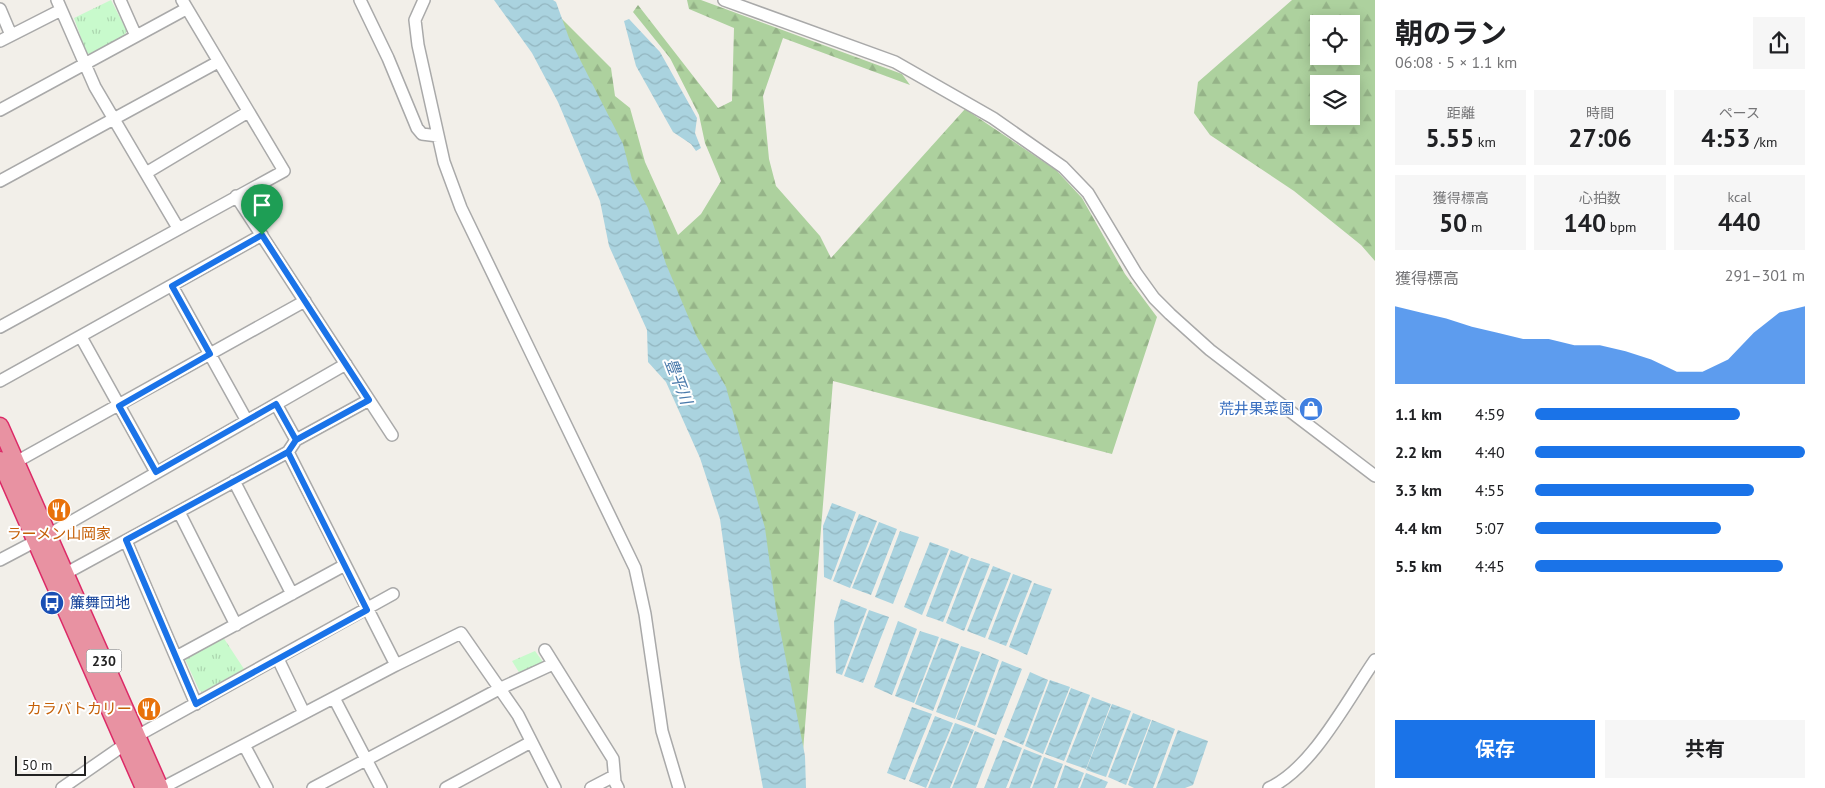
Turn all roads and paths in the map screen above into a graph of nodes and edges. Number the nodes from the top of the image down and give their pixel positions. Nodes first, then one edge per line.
1 (120, 0) edge
2 (360, 0) edge
3 (424, 0) edge
4 (724, 0) edge
5 (184, 4) edge
6 (59, 5) edge
7 (0, 9) edge
8 (11, 35) junction
9 (136, 36) junction
10 (0, 41) edge
11 (218, 62) junction
12 (85, 63) junction
13 (0, 110) edge
14 (248, 112) junction
15 (114, 118) junction
16 (438, 136) junction
17 (146, 173) junction
18 (0, 181) edge
19 (236, 196) junction
20 (178, 228) junction
21 (262, 235) junction
22 (172, 286) junction
23 (305, 301) junction
24 (0, 327) edge
25 (81, 337) junction
26 (210, 354) junction
27 (346, 364) junction
28 (0, 381) edge
29 (369, 400) junction
30 (276, 404) junction
31 (119, 406) junction
32 (247, 421) junction
33 (0, 426) edge
34 (392, 435) dead end
35 (296, 440) junction
36 (288, 452) junction
37 (9, 469) edge
38 (156, 472) junction
39 (1375, 476) edge
40 (234, 482) junction
41 (179, 512) junction
42 (41, 538) junction
43 (126, 540) junction
44 (0, 560) edge
45 (345, 566) junction
46 (59, 577) junction
47 (292, 594) junction
48 (394, 594) dead end
49 (367, 610) junction
50 (236, 625) junction
51 (545, 650) dead end
52 (176, 657) junction
53 (278, 659) junction
54 (1375, 660) edge
55 (553, 664) junction
56 (396, 666) junction
57 (501, 688) junction
58 (334, 698) junction
59 (196, 704) junction
60 (304, 713) junction
61 (131, 740) junction
62 (531, 742) junction
63 (244, 745) junction
64 (366, 760) junction
65 (614, 776) junction
66 (68, 786) edge
67 (144, 788) edge
68 (161, 788) edge
69 (267, 788) edge
70 (313, 788) edge
71 (381, 788) edge
72 (446, 788) edge
73 (555, 788) edge
74 (591, 788) edge
75 (618, 788) edge
76 (679, 788) edge
77 (1269, 788) edge

1 - 9 street
2 - 16 street
3 - 16 street
4 - 39 street
5 - 9 street
5 - 11 street
6 - 8 street
6 - 12 street
7 - 8 street
8 - 10 street
9 - 12 street
11 - 14 street
11 - 15 street
12 - 13 street
12 - 15 street
14 - 17 street
14 - 19 street
15 - 17 street
15 - 18 street
16 - 76 street
17 - 20 street
19 - 20 street
19 - 21 street
20 - 24 street
21 - 22 street
21 - 23 street
22 - 25 street
22 - 26 street
23 - 26 street
23 - 27 street
25 - 28 street
25 - 31 street
26 - 31 street
26 - 32 street
27 - 29 street
27 - 30 street
29 - 34 street
29 - 35 street
30 - 32 street
30 - 35 street
31 - 37 street
31 - 38 street
32 - 38 street
33 - 37 highway, 230
35 - 36 street
36 - 40 street
36 - 45 street
37 - 42 highway, 230
38 - 42 street
40 - 41 street
40 - 47 street
41 - 43 street
41 - 50 street
42 - 44 street
42 - 46 highway, 230
43 - 46 street
43 - 52 street
45 - 47 street
45 - 49 street
46 - 61 highway, 230
47 - 50 street
48 - 49 street
49 - 53 street
49 - 56 street
50 - 52 street
51 - 55 street
52 - 59 street
53 - 59 street
53 - 60 street
54 - 77 street
55 - 57 street
55 - 65 street
56 - 57 street
56 - 58 street
57 - 62 street
57 - 64 street
58 - 60 street
58 - 64 street
59 - 61 street
60 - 63 street
61 - 66 street
61 - 67 highway, 230
61 - 68 highway, 230
62 - 72 street
62 - 73 street
63 - 68 street
63 - 69 street
64 - 70 street
64 - 71 street
65 - 74 street
65 - 75 street

